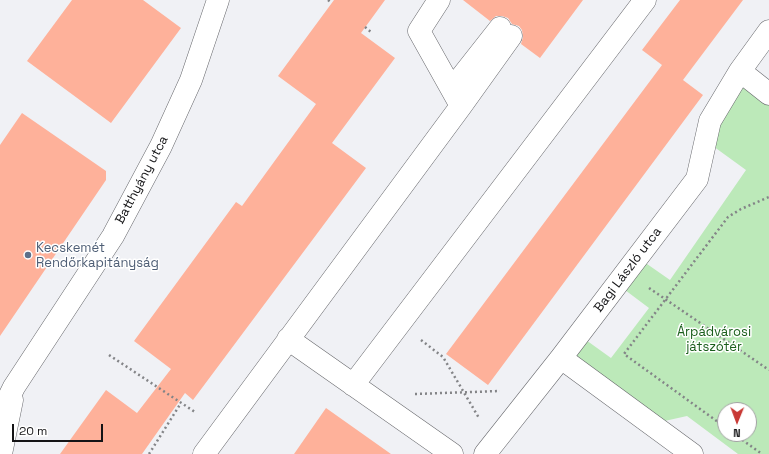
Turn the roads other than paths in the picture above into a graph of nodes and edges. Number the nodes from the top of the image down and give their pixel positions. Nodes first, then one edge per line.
1 (218, 0) edge
2 (439, 0) edge
3 (645, 0) edge
4 (769, 31) edge
5 (476, 58) junction
6 (435, 59) junction
7 (740, 71) junction
8 (769, 94) edge
9 (456, 98) junction
10 (288, 339) junction
11 (561, 358) junction
12 (361, 390) junction
13 (5, 396) edge
14 (0, 415) edge
15 (1, 454) edge
16 (204, 454) edge
17 (452, 454) edge
18 (485, 454) edge
19 (692, 454) edge

1 - 13 street, Batthyány utca
2 - 6 street
3 - 12 street
4 - 7 street, Bagi László utca
5 - 6 street
5 - 9 street
5 - 9 street
6 - 9 street
7 - 8 street
7 - 11 street, Bagi László utca
9 - 10 street
10 - 12 street
10 - 16 street
11 - 18 street, Bagi László utca
11 - 19 street
12 - 17 street
13 - 14 street, Batthyány utca
13 - 15 street

